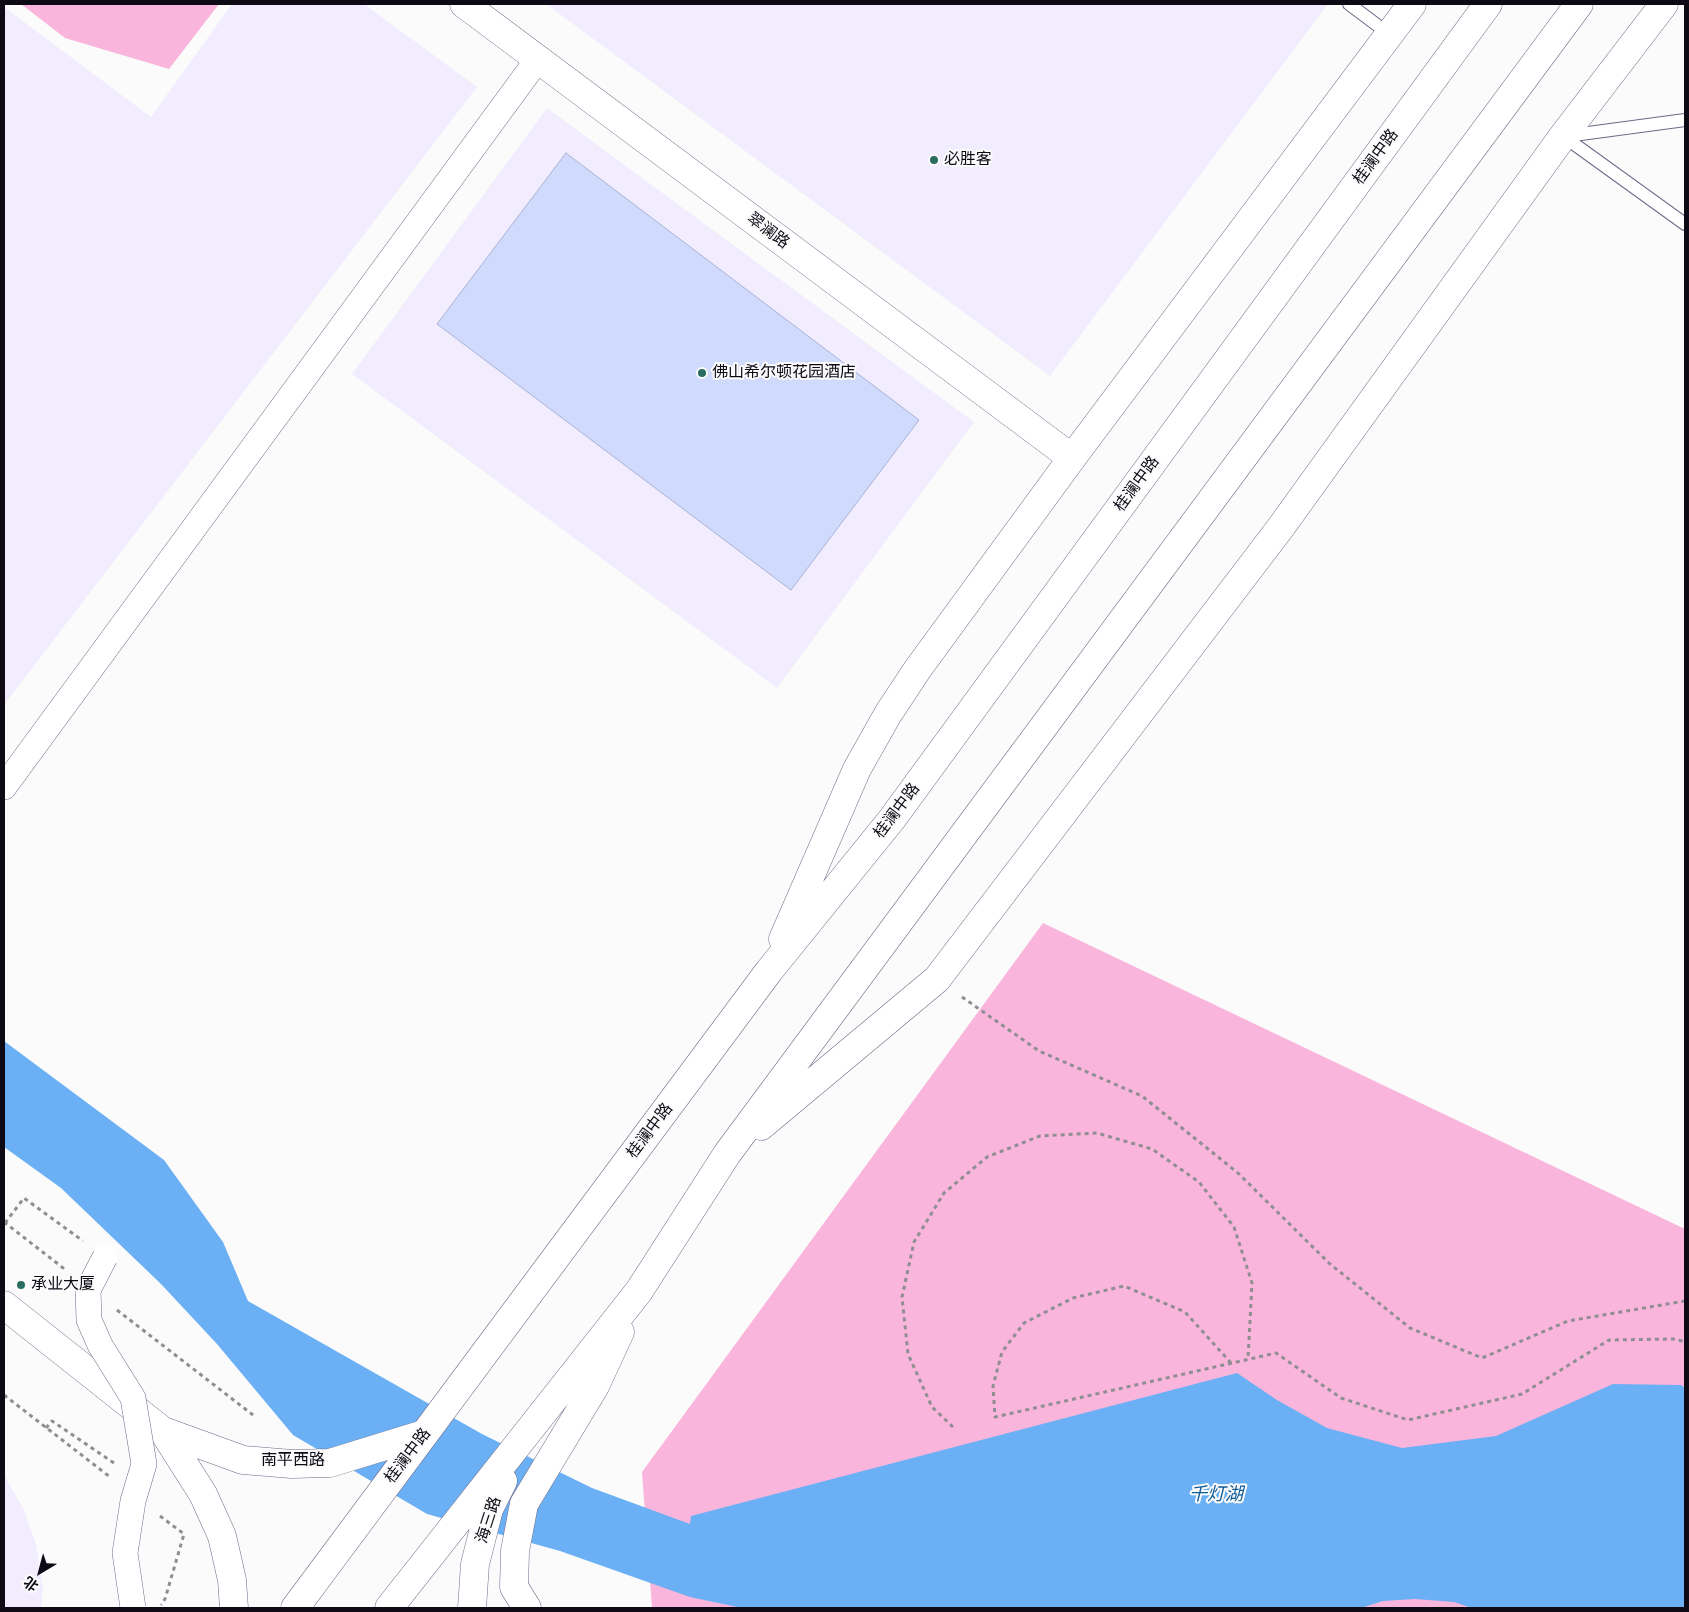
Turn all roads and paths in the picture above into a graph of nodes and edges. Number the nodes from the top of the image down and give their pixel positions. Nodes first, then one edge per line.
1 (464, 4) edge
2 (1349, 4) edge
3 (1412, 4) edge
4 (1488, 4) edge
5 (1579, 4) edge
6 (1664, 4) edge
7 (1389, 34) junction
8 (538, 59) junction
9 (1685, 120) edge
10 (1563, 136) junction
11 (1685, 224) edge
12 (1072, 458) junction
13 (4, 787) edge
14 (769, 971) junction
15 (937, 979) junction
16 (727, 1154) junction
17 (4, 1222) edge
18 (105, 1257) joint
19 (67, 1271) dead end
20 (639, 1291) junction
21 (1685, 1301) edge
22 (4, 1305) edge
23 (114, 1307) dead end
24 (1685, 1342) edge
25 (1248, 1359) junction
26 (1231, 1363) junction
27 (4, 1395) edge
28 (253, 1415) dead end
29 (953, 1427) dead end
30 (46, 1428) junction
31 (163, 1432) junction
32 (424, 1434) junction
33 (524, 1437) junction
34 (127, 1481) junction
35 (153, 1511) dead end
36 (133, 1608) edge
37 (159, 1608) edge
38 (234, 1608) edge
39 (294, 1608) edge
40 (389, 1608) edge
41 (472, 1608) edge
42 (527, 1608) edge

1 - 8 main road, 翠澜路
2 - 7 lane
3 - 7 main road
4 - 14 main road, 桂澜中路
5 - 16 main road
6 - 10 main road
7 - 12 main road
8 - 12 main road, 翠澜路
8 - 13 street
9 - 10 lane
10 - 11 lane
10 - 15 main road
12 - 14 main road
14 - 32 main road, 桂澜中路
15 - 16 main road
15 - 21 path
16 - 20 main road
17 - 18 path
17 - 19 path
18 - 34 street, bridge
20 - 33 main road
20 - 42 main road
22 - 31 main road, 南平西路
23 - 28 path
24 - 25 path
25 - 26 path
25 - 29 path
26 - 26 path
27 - 30 path
30 - 34 path
30 - 34 path
31 - 32 main road, 南平西路
31 - 38 main road, 南平西路
32 - 39 main road, 桂澜中路
33 - 40 main road
33 - 41 main road, 海三路
34 - 36 street, bridge
35 - 37 path

